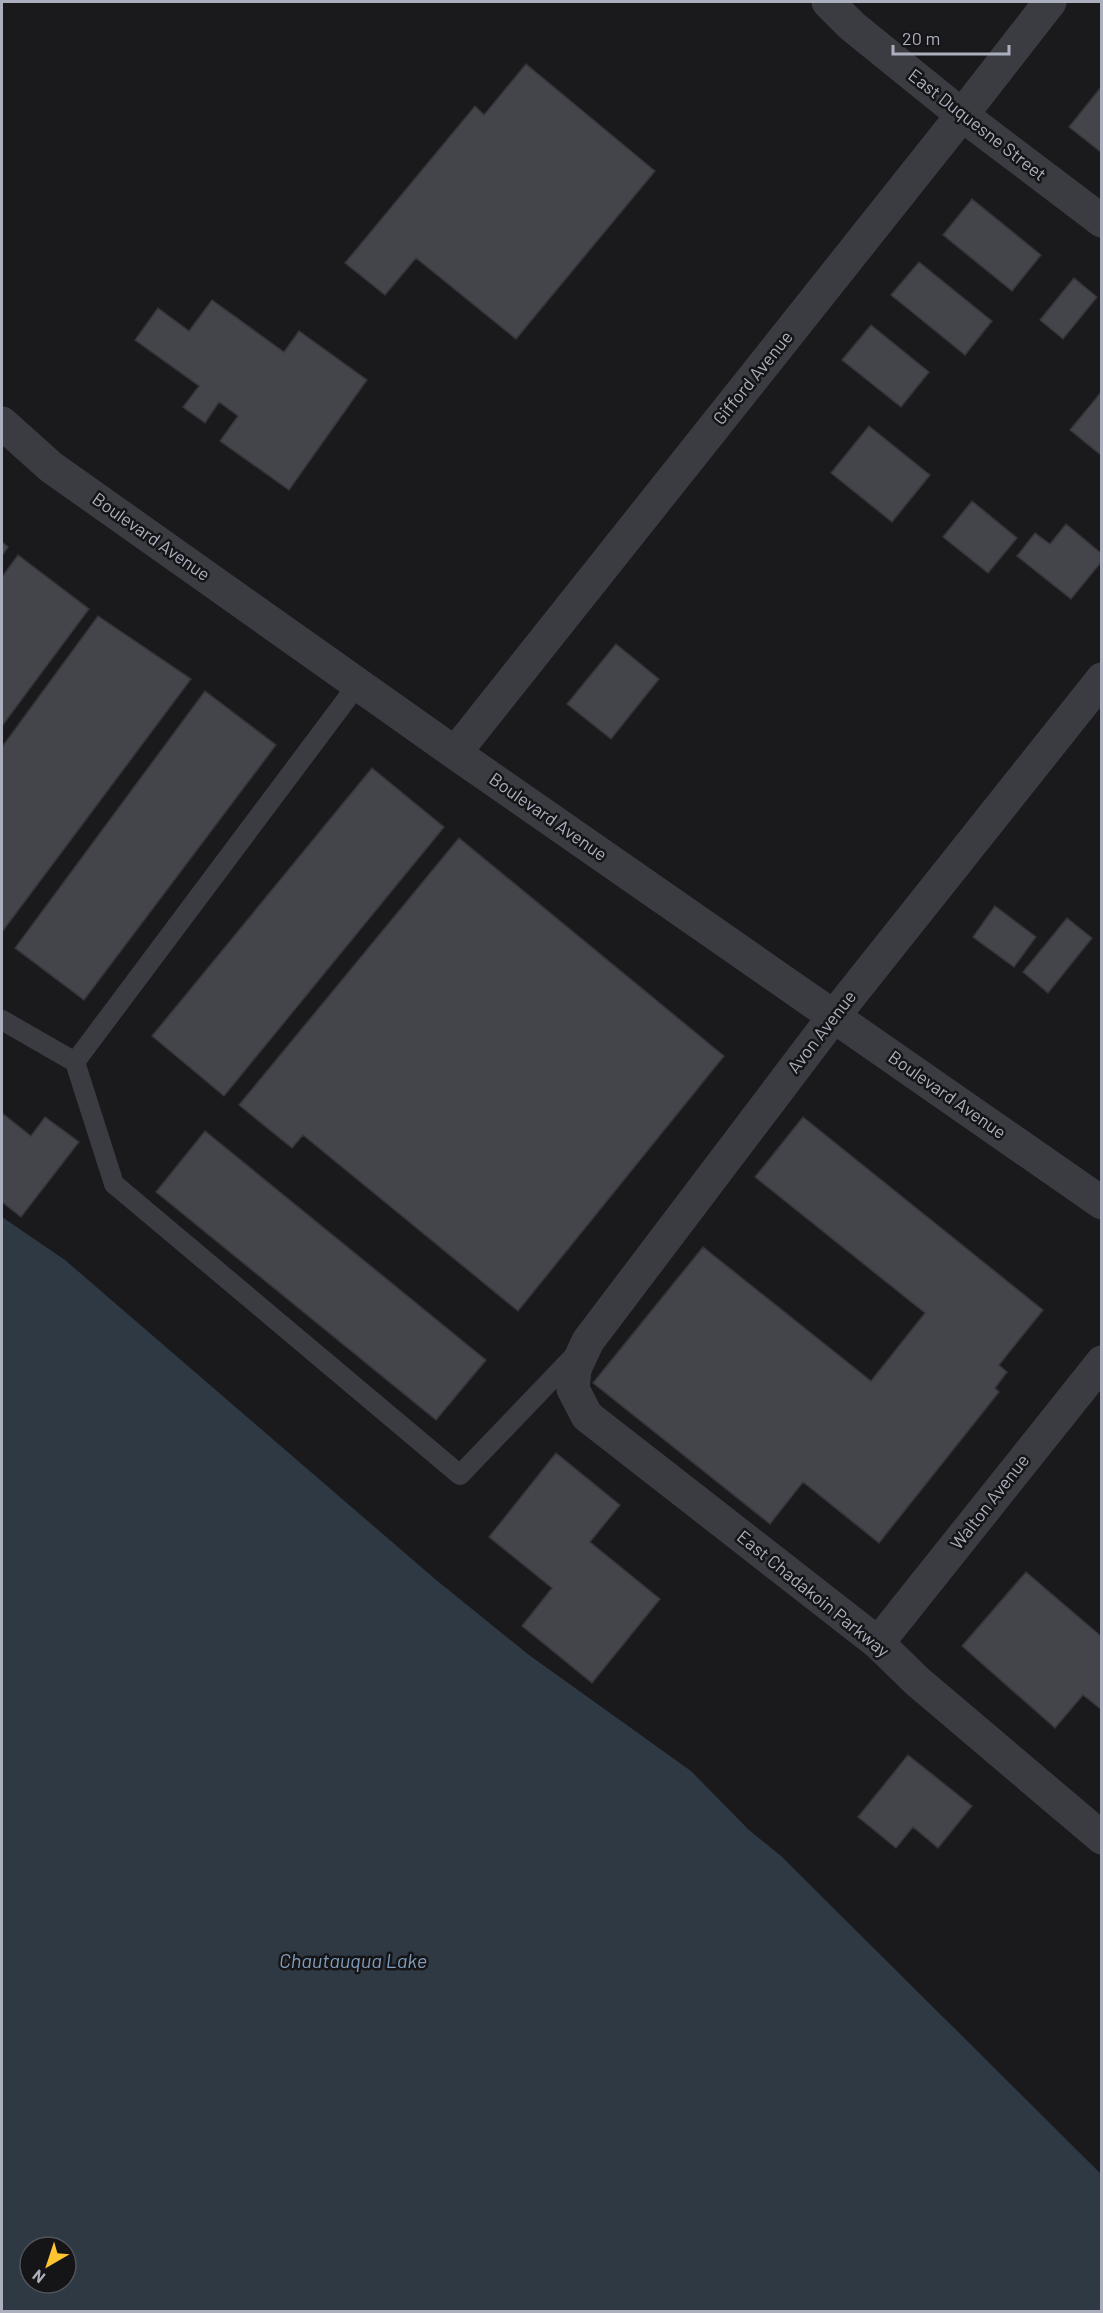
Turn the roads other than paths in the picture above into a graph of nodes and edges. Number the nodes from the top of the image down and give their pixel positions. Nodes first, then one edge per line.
1 (828, 2) edge
2 (1050, 2) edge
3 (962, 115) junction
4 (1101, 221) edge
5 (2, 423) edge
6 (1101, 679) edge
7 (358, 684) junction
8 (455, 753) junction
9 (834, 1017) junction
10 (2, 1020) edge
11 (75, 1062) junction
12 (1101, 1203) edge
13 (588, 1341) junction
14 (1101, 1362) edge
15 (579, 1400) joint
16 (878, 1643) junction
17 (1101, 1838) edge

1 - 3 street, East Duquesne Street
2 - 3 street, Gifford Avenue
3 - 4 street, East Duquesne Street
3 - 8 street, Gifford Avenue
5 - 7 street, Boulevard Avenue
6 - 9 street, Avon Avenue
7 - 8 street, Boulevard Avenue
7 - 11 lane
8 - 9 street, Boulevard Avenue
9 - 12 street, Boulevard Avenue
9 - 13 street, Avon Avenue
10 - 11 lane
11 - 13 lane
13 - 15 street, Avon Avenue
14 - 16 street, Walton Avenue
15 - 16 street, East Chadakoin Parkway
16 - 17 street, East Chadakoin Parkway

